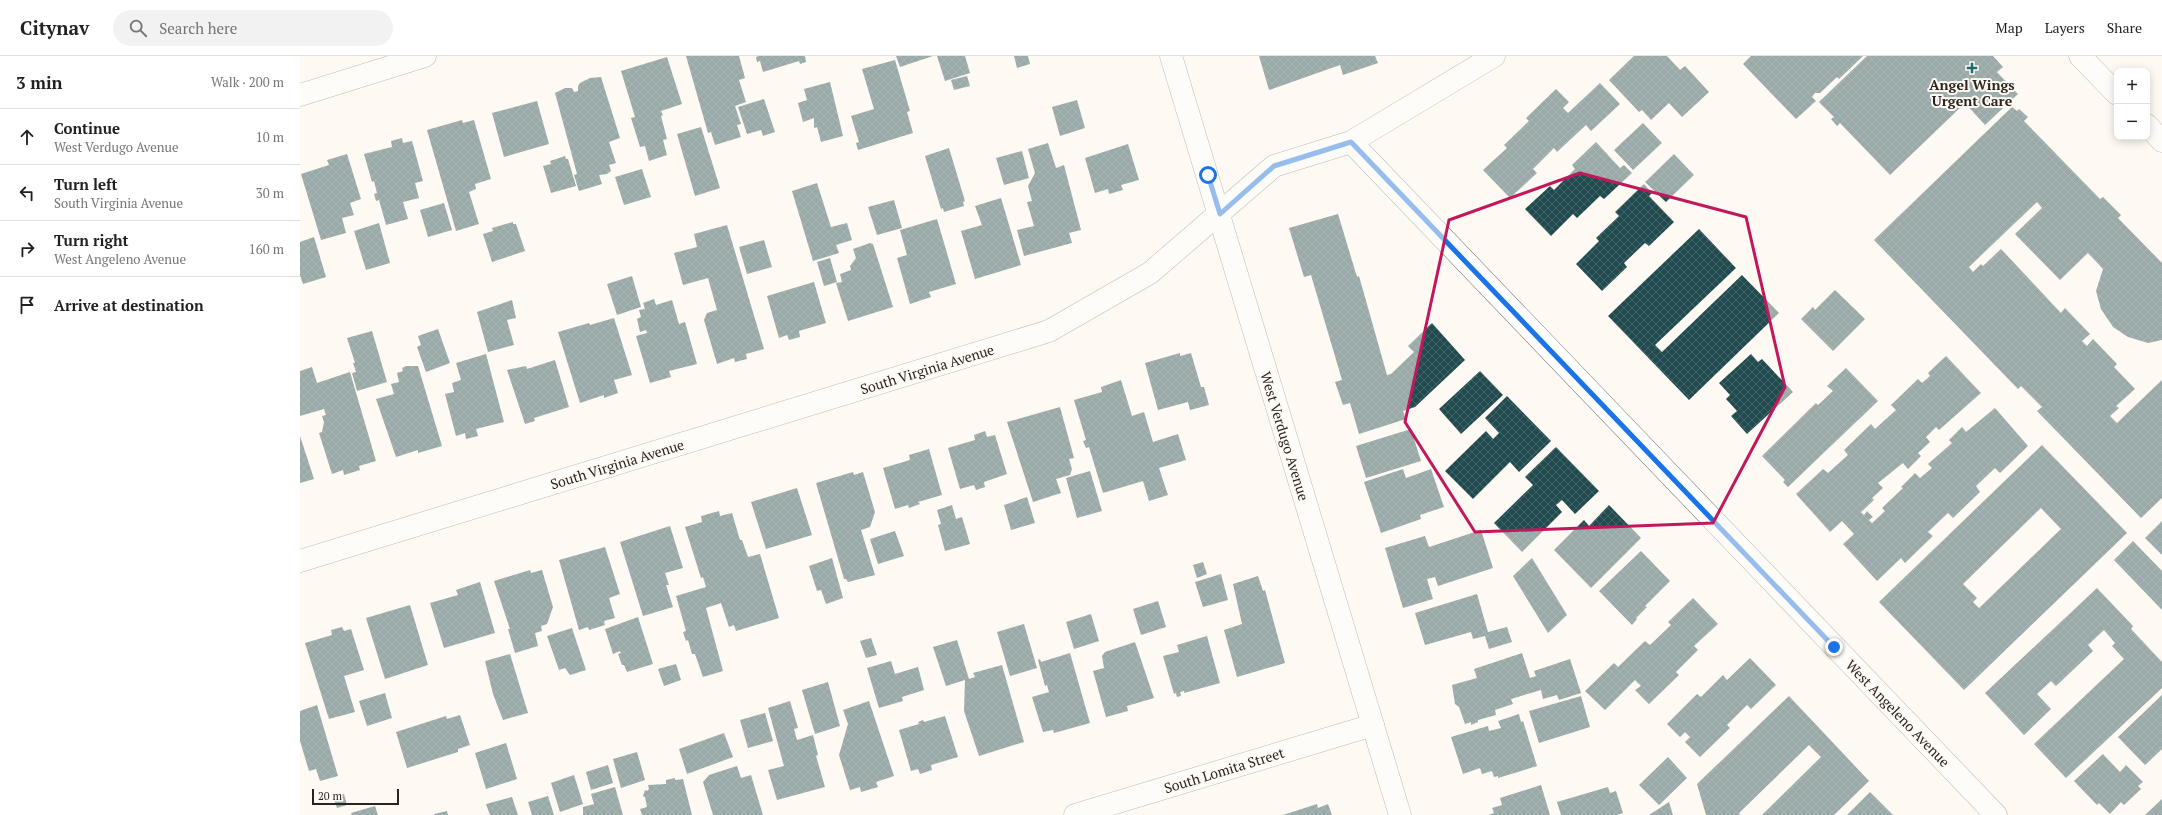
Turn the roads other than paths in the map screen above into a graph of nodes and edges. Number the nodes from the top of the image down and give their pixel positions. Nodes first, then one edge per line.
1 (425, 56) edge
2 (1171, 56) edge
3 (1494, 56) edge
4 (2080, 56) edge
5 (2114, 91) edge
6 (300, 94) edge
7 (2150, 128) edge
8 (2162, 141) edge
9 (1351, 142) junction
10 (1220, 214) junction
11 (300, 561) edge
12 (1373, 724) junction
13 (1075, 815) edge
14 (1400, 815) edge
15 (1996, 815) edge

1 - 6 street
2 - 10 street, West Verdugo Avenue
3 - 9 street, South Virginia Avenue
4 - 5 street
7 - 8 street
9 - 10 street, South Virginia Avenue
9 - 15 street, West Angeleno Avenue
10 - 11 street, South Virginia Avenue
10 - 12 street, West Verdugo Avenue
12 - 13 street, South Lomita Street
12 - 14 street, West Verdugo Avenue

